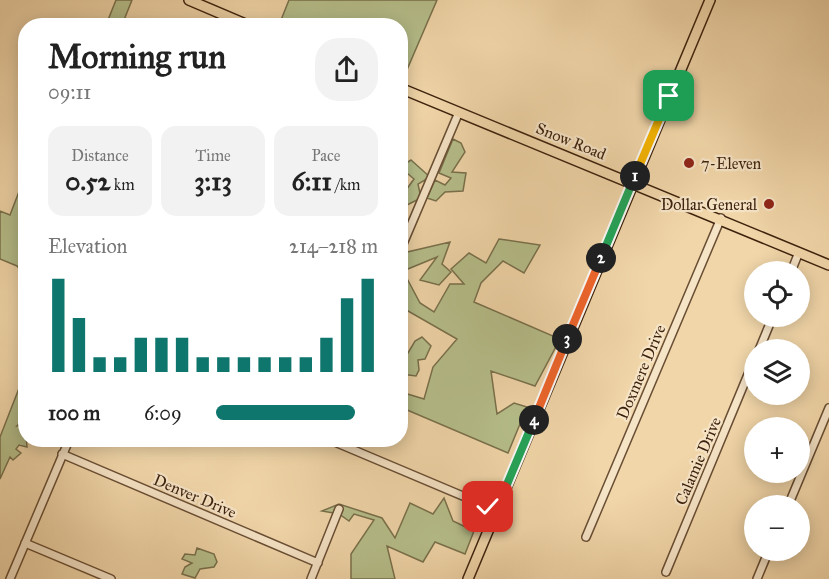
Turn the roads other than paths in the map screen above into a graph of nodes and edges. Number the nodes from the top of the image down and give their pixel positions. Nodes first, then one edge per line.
1 (189, 0) edge
2 (710, 0) edge
3 (231, 18) edge
4 (408, 91) edge
5 (459, 112) junction
6 (632, 182) junction
7 (721, 219) junction
8 (408, 232) edge
9 (799, 252) junction
10 (795, 261) edge
11 (829, 265) edge
12 (744, 384) edge
13 (829, 408) edge
14 (66, 447) edge
15 (354, 447) edge
16 (63, 454) junction
17 (793, 495) edge
18 (339, 509) dead end
19 (496, 510) junction
20 (586, 537) dead end
21 (25, 543) junction
22 (764, 561) edge
23 (318, 563) junction
24 (666, 572) dead end
25 (10, 579) edge
26 (111, 579) edge
27 (311, 579) edge
28 (468, 579) edge
29 (757, 579) edge

1 - 3 main road
2 - 6 main road
4 - 5 main road, Snow Road
5 - 6 main road, Snow Road
5 - 8 street
6 - 7 main road, Snow Road
6 - 19 main road
7 - 9 main road, Snow Road
7 - 20 street, Doxmere Drive
9 - 10 street
9 - 11 main road, Snow Road
12 - 24 street, Calamie Drive
13 - 17 street
14 - 16 street
15 - 19 street
16 - 21 street
16 - 23 street, Denver Drive
18 - 23 street
19 - 28 main road
21 - 25 street
21 - 26 street
22 - 29 street
23 - 27 street

